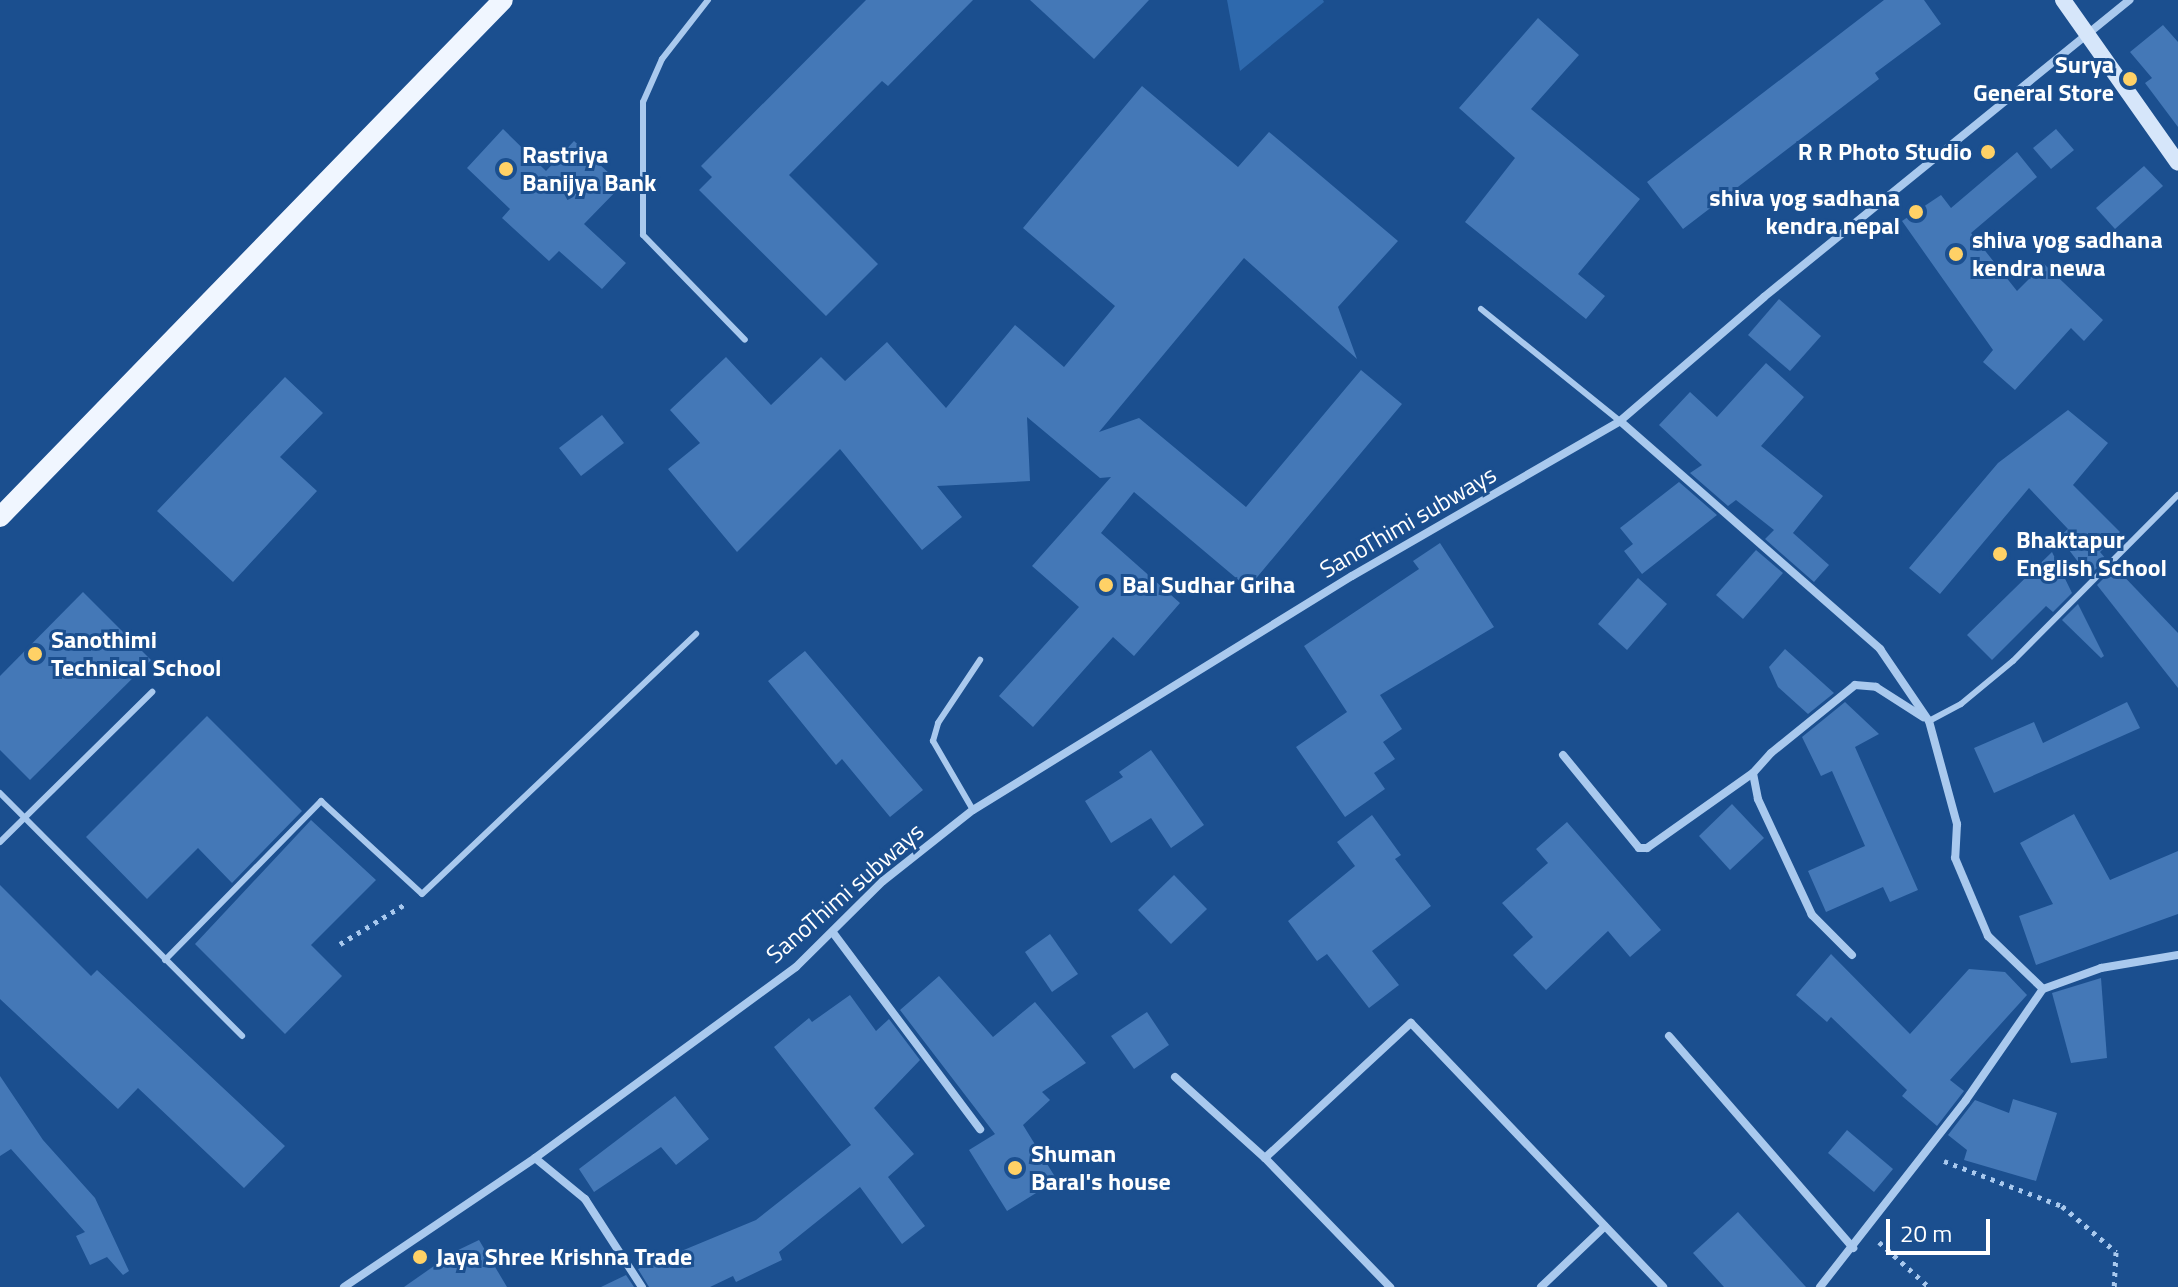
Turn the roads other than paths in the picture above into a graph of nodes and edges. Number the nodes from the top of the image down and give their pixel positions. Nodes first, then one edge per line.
1 (503, 0) edge
2 (708, 0) edge
3 (2063, 0) edge
4 (2130, 0) edge
5 (2086, 33) junction
6 (2178, 163) edge
7 (1481, 309) dead end
8 (745, 340) dead end
9 (1620, 421) junction
10 (2178, 495) edge
11 (0, 517) edge
12 (696, 634) dead end
13 (980, 660) dead end
14 (152, 692) dead end
15 (1929, 721) junction
16 (1563, 755) dead end
17 (1753, 773) junction
18 (0, 793) edge
19 (973, 810) junction
20 (25, 817) junction
21 (0, 842) edge
22 (834, 934) junction
23 (1852, 955) dead end
24 (2178, 955) edge
25 (165, 960) junction
26 (2043, 989) junction
27 (242, 1036) dead end
28 (1669, 1036) dead end
29 (1175, 1077) dead end
30 (980, 1129) dead end
31 (535, 1158) junction
32 (1265, 1158) junction
33 (1605, 1226) junction
34 (1853, 1248) junction
35 (344, 1287) edge
36 (642, 1287) edge
37 (1390, 1287) edge
38 (1541, 1287) edge
39 (1663, 1287) edge
40 (1820, 1287) edge

1 - 11 main road
2 - 8 lane
3 - 5 main road
4 - 5 street, SanoThimi subways
5 - 6 main road
5 - 9 street, SanoThimi subways
7 - 9 lane
9 - 15 street
9 - 19 street, SanoThimi subways
10 - 15 lane
12 - 25 lane
13 - 19 lane
14 - 20 lane
15 - 17 street
15 - 26 street
16 - 17 street
17 - 23 street
18 - 20 lane
19 - 22 street, SanoThimi subways
20 - 21 lane
20 - 25 lane
22 - 30 street
22 - 31 street, SanoThimi subways
24 - 26 street
25 - 27 lane
26 - 34 street
28 - 34 street
29 - 32 street
31 - 35 street, SanoThimi subways
31 - 36 street
32 - 33 street
32 - 37 street
33 - 38 street
33 - 39 street
34 - 40 street

